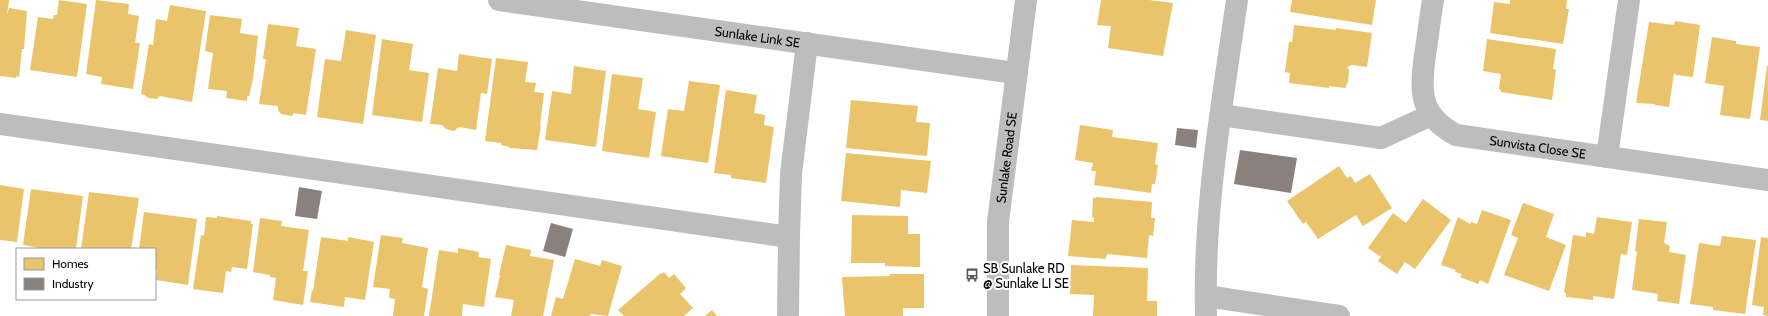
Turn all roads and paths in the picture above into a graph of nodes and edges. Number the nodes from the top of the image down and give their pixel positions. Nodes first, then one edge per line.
1 (499, 0) edge
2 (1026, 0) edge
3 (1237, 0) edge
4 (1433, 0) edge
5 (1629, 0) edge
6 (807, 43) junction
7 (1015, 73) junction
8 (1221, 115) junction
9 (1431, 115) junction
10 (0, 124) edge
11 (1607, 157) junction
12 (1768, 180) edge
13 (789, 237) junction
14 (1206, 306) edge
15 (788, 316) edge
16 (998, 316) edge
17 (1339, 316) edge

1 - 6 street, Sunlake Link SE
2 - 7 street, Sunlake Road SE
3 - 8 street
4 - 9 street, Sunvista Close SE
5 - 11 street
6 - 7 street, Sunlake Link SE
6 - 13 street
7 - 16 street, Sunlake Road SE
8 - 9 street
8 - 14 street
9 - 11 street, Sunvista Close SE
10 - 13 street
11 - 12 street, Sunvista Close SE
13 - 15 street
14 - 17 street

